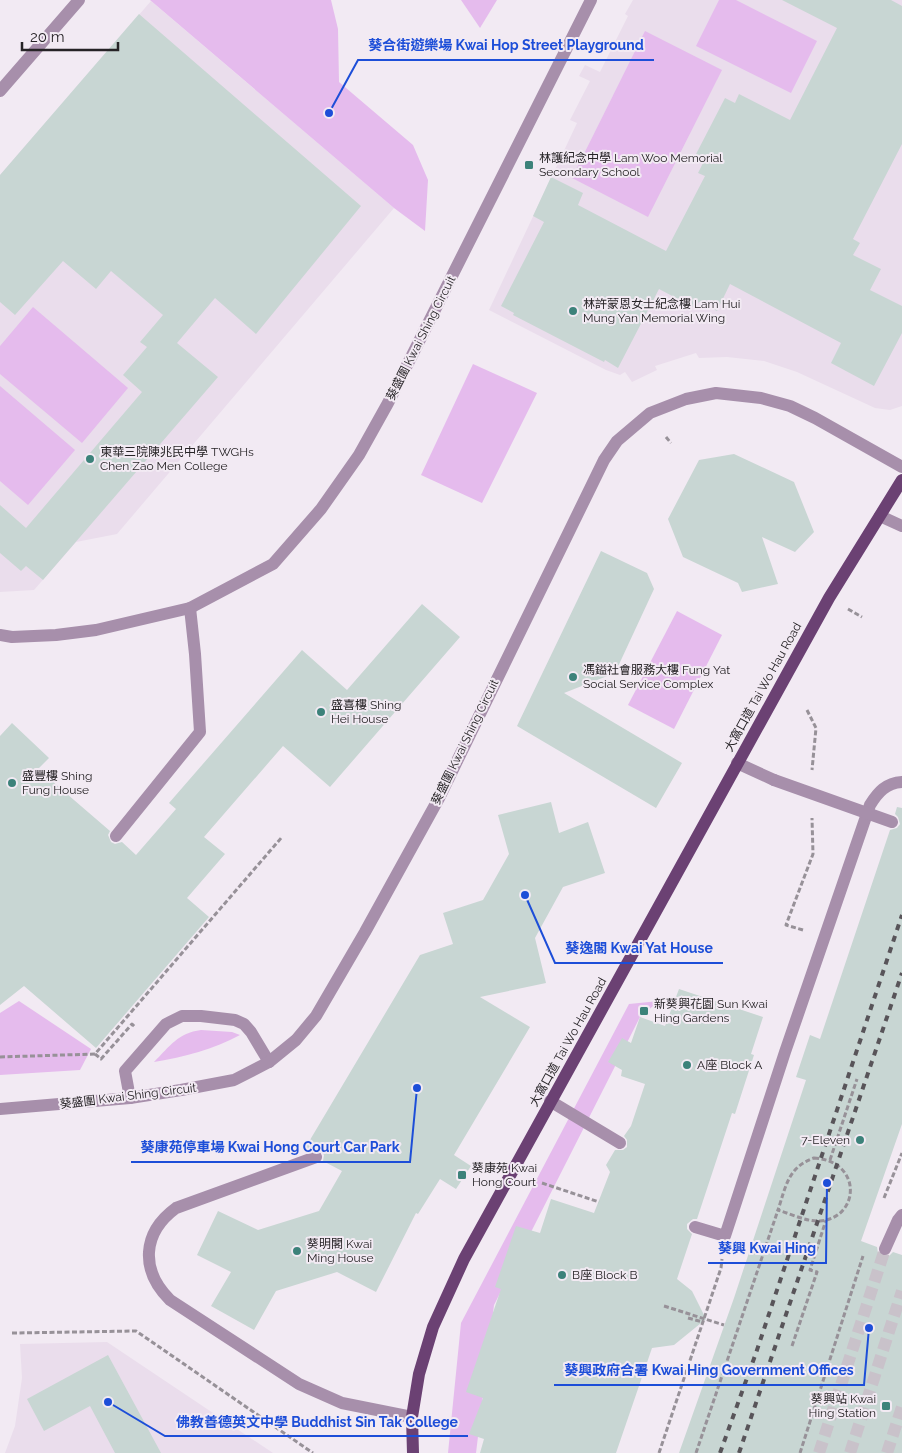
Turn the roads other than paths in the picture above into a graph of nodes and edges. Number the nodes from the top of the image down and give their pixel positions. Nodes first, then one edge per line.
1 (79, 0) edge
2 (590, 0) edge
3 (0, 91) edge
4 (902, 467) edge
5 (902, 480) edge
6 (880, 516) junction
7 (902, 526) edge
8 (190, 608) junction
9 (0, 635) edge
10 (737, 763) junction
11 (902, 782) edge
12 (892, 822) dead end
13 (116, 836) dead end
14 (269, 1062) junction
15 (130, 1098) junction
16 (550, 1101) junction
17 (0, 1109) edge
18 (620, 1143) dead end
19 (316, 1157) dead end
20 (902, 1216) edge
21 (695, 1227) dead end
22 (885, 1249) tunnel mouth
23 (412, 1417) junction
24 (413, 1453) edge

1 - 3 street
2 - 8 street, 葵盛圍 Kwai Shing Circuit
4 - 14 street, 葵盛圍 Kwai Shing Circuit
5 - 6 main road, 大窩口道 Tai Wo Hau Road
6 - 7 street
6 - 10 main road, 大窩口道 Tai Wo Hau Road
8 - 9 street, 葵盛圍 Kwai Shing Circuit
8 - 13 street
10 - 12 street, bridge
10 - 16 main road, 大窩口道 Tai Wo Hau Road
11 - 21 street
14 - 15 street, 葵盛圍 Kwai Shing Circuit
14 - 15 street
15 - 17 street, 葵盛圍 Kwai Shing Circuit
16 - 18 street
16 - 23 main road, 大窩口道 Tai Wo Hau Road
19 - 23 street
20 - 22 street
23 - 24 main road, 大窩口道 Tai Wo Hau Road

